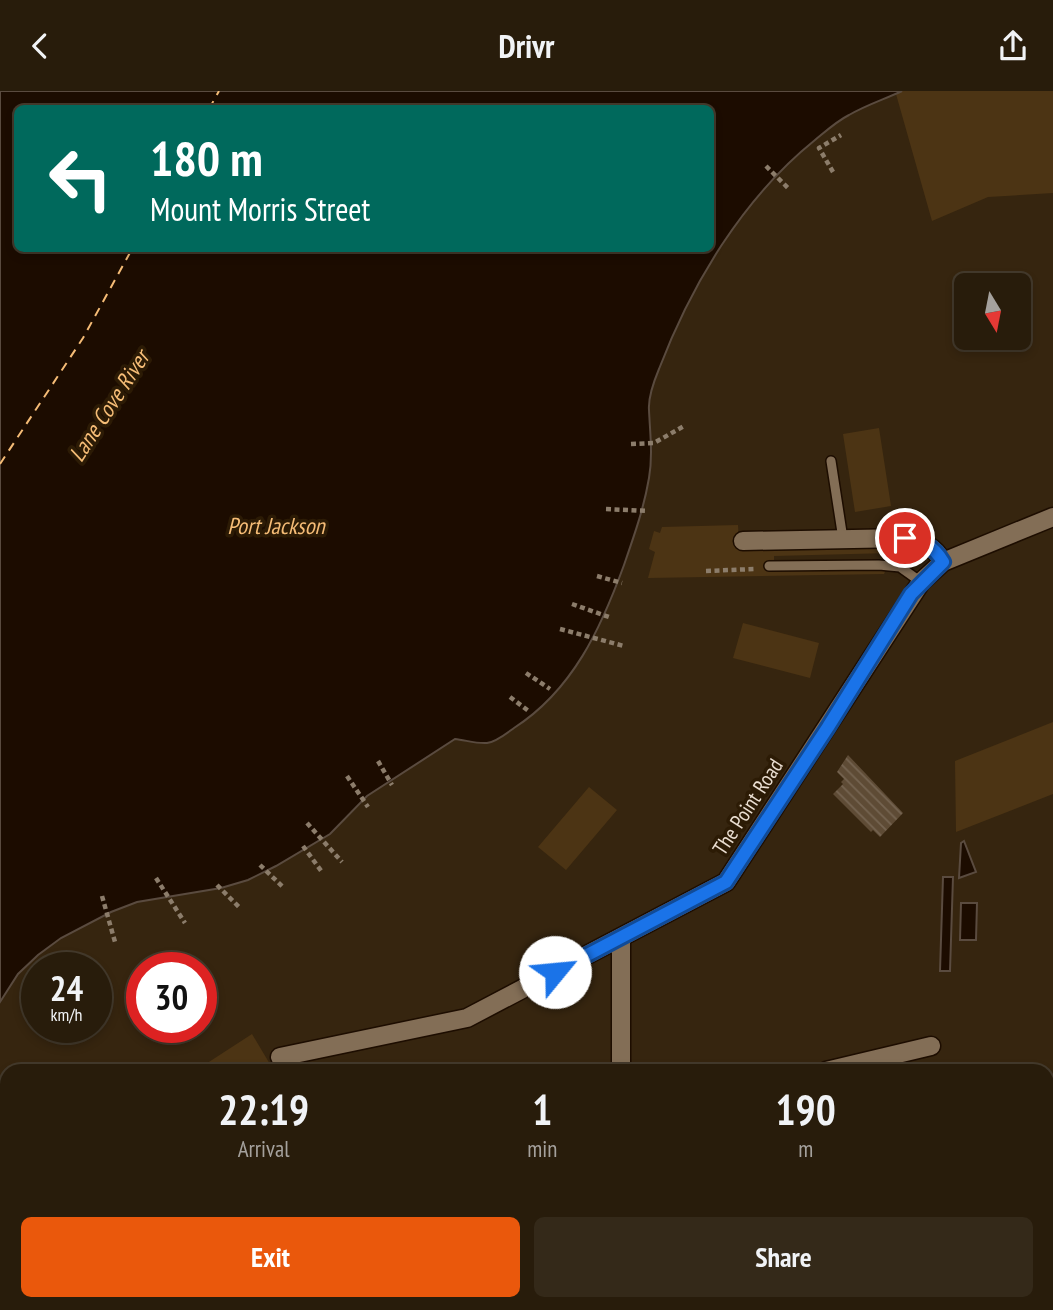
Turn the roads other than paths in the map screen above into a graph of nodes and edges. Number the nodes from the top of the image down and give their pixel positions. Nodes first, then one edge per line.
1 (831, 461) dead end
2 (1053, 517) edge
3 (844, 539) junction
4 (743, 541) dead end
5 (943, 562) junction
6 (769, 566) road end
7 (921, 582) junction
8 (621, 937) junction
9 (931, 1046) dead end
10 (280, 1057) dead end
11 (621, 1064) edge
12 (855, 1064) edge

1 - 3 lane
2 - 5 street, The Point Road
3 - 4 street
3 - 5 street
5 - 7 street, The Point Road
6 - 7 lane
7 - 8 street, The Point Road
8 - 10 street, The Point Road
8 - 11 street
9 - 12 street

